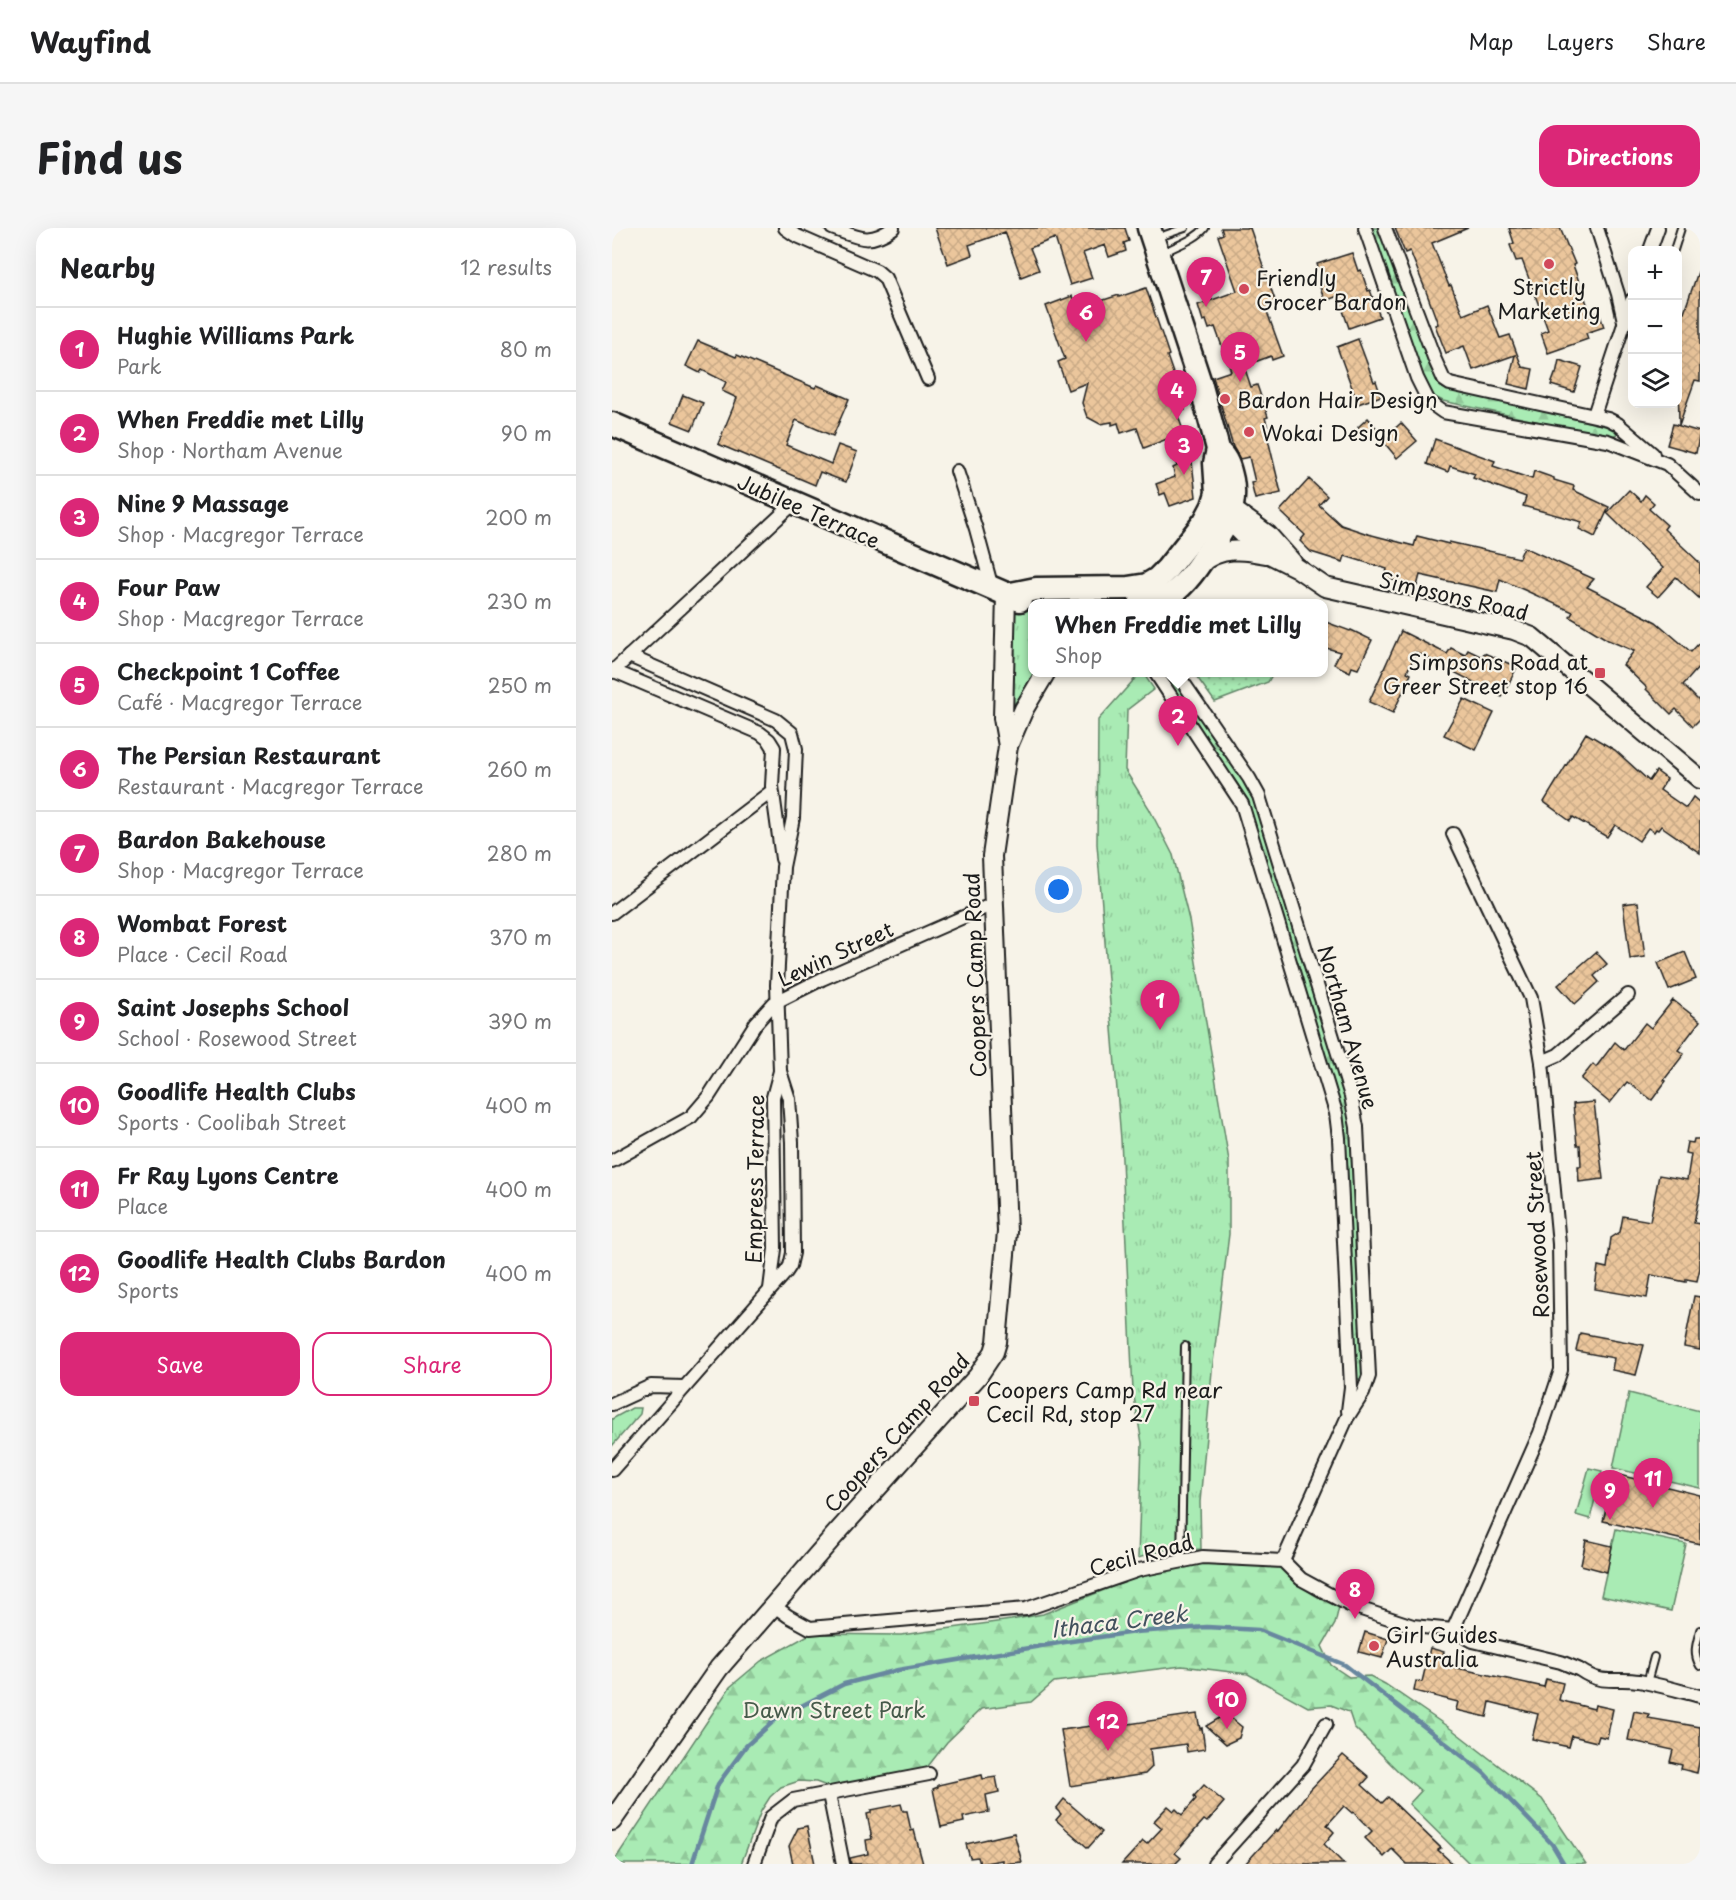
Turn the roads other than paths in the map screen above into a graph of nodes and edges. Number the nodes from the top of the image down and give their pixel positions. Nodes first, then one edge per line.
1 (784, 228) edge
2 (832, 228) edge
3 (893, 228) edge
4 (1185, 228) edge
5 (1196, 228) edge
6 (1205, 228) edge
7 (1365, 228) edge
8 (1385, 228) edge
9 (1597, 228) edge
10 (1658, 228) edge
11 (1681, 228) edge
12 (1199, 236) junction
13 (1153, 241) edge
14 (1651, 246) edge
15 (1675, 246) edge
16 (1628, 317) edge
17 (928, 379) dead end
18 (1594, 415) junction
19 (612, 424) edge
20 (1661, 461) junction
21 (957, 471) dead end
22 (1700, 494) edge
23 (794, 503) junction
24 (1223, 508) junction
25 (1270, 555) junction
26 (1198, 565) junction
27 (1297, 568) junction
28 (999, 592) junction
29 (1123, 599) edge
30 (1133, 599) edge
31 (1162, 599) edge
32 (1028, 603) edge
33 (612, 654) edge
34 (628, 658) junction
35 (613, 671) edge
36 (1043, 677) edge
37 (1158, 677) edge
38 (1179, 677) edge
39 (1008, 746) junction
40 (1700, 779) edge
41 (772, 791) junction
42 (1453, 834) dead end
43 (783, 867) junction
44 (993, 904) junction
45 (612, 914) edge
46 (1628, 995) dead end
47 (778, 1001) junction
48 (1542, 1062) junction
49 (780, 1071) junction
50 (612, 1161) edge
51 (770, 1289) junction
52 (1185, 1346) dead end
53 (684, 1387) junction
54 (612, 1404) edge
55 (1347, 1418) junction
56 (612, 1470) edge
57 (1180, 1561) junction
58 (1282, 1561) junction
59 (773, 1605) junction
60 (1454, 1630) junction
61 (1700, 1630) edge
62 (1699, 1638) edge
63 (1654, 1657) dead end
64 (1700, 1666) edge
65 (1643, 1682) junction
66 (1700, 1696) edge
67 (1326, 1724) dead end
68 (929, 1774) dead end
69 (829, 1794) junction
70 (612, 1821) edge
71 (754, 1864) edge
72 (843, 1864) edge
73 (1214, 1864) edge

1 - 17 street
2 - 3 street
4 - 13 lane
5 - 12 lane
6 - 12 lane
7 - 20 street
8 - 18 street
9 - 16 street
10 - 14 street
11 - 15 lane
12 - 13 lane
13 - 24 highway
16 - 18 street
18 - 20 street
19 - 23 highway, Jubilee Terrace
20 - 22 street
21 - 28 street
23 - 28 highway, Jubilee Terrace
23 - 34 street
24 - 25 main road, Simpsons Road
24 - 26 highway
24 - 27 main road, Simpsons Road
24 - 30 highway
25 - 26 main road
25 - 27 main road, Simpsons Road
26 - 31 highway
27 - 40 main road, Simpsons Road
28 - 29 highway
28 - 32 highway, Jubilee Terrace
28 - 39 main road, Coopers Camp Road
33 - 34 street, Empress Terrace
34 - 35 street
34 - 43 street, Empress Terrace
35 - 41 street, Empress Terrace
36 - 39 main road, Coopers Camp Road
37 - 55 street, Northam Avenue
38 - 55 street, Northam Avenue
39 - 44 main road, Coopers Camp Road
41 - 43 street, Empress Terrace
41 - 45 street
42 - 48 street, Rosewood Street
43 - 47 street, Empress Terrace
44 - 47 street, Lewin Street
44 - 59 main road, Coopers Camp Road
46 - 48 street
47 - 49 street, Empress Terrace
47 - 50 street, Lewin Street
48 - 60 street, Rosewood Street
49 - 51 street, Empress Terrace
49 - 51 street, Empress Terrace
51 - 53 street, Empress Terrace
52 - 57 lane
53 - 54 street
53 - 56 street, Empress Terrace
55 - 58 street, Northam Avenue
57 - 58 street, Cecil Road
57 - 59 street, Cecil Road
58 - 60 street
59 - 70 main road, Coopers Camp Road
60 - 65 street
61 - 62 lane
62 - 64 lane
63 - 65 lane
65 - 66 street
67 - 73 street
68 - 69 street
69 - 71 street
69 - 72 street

